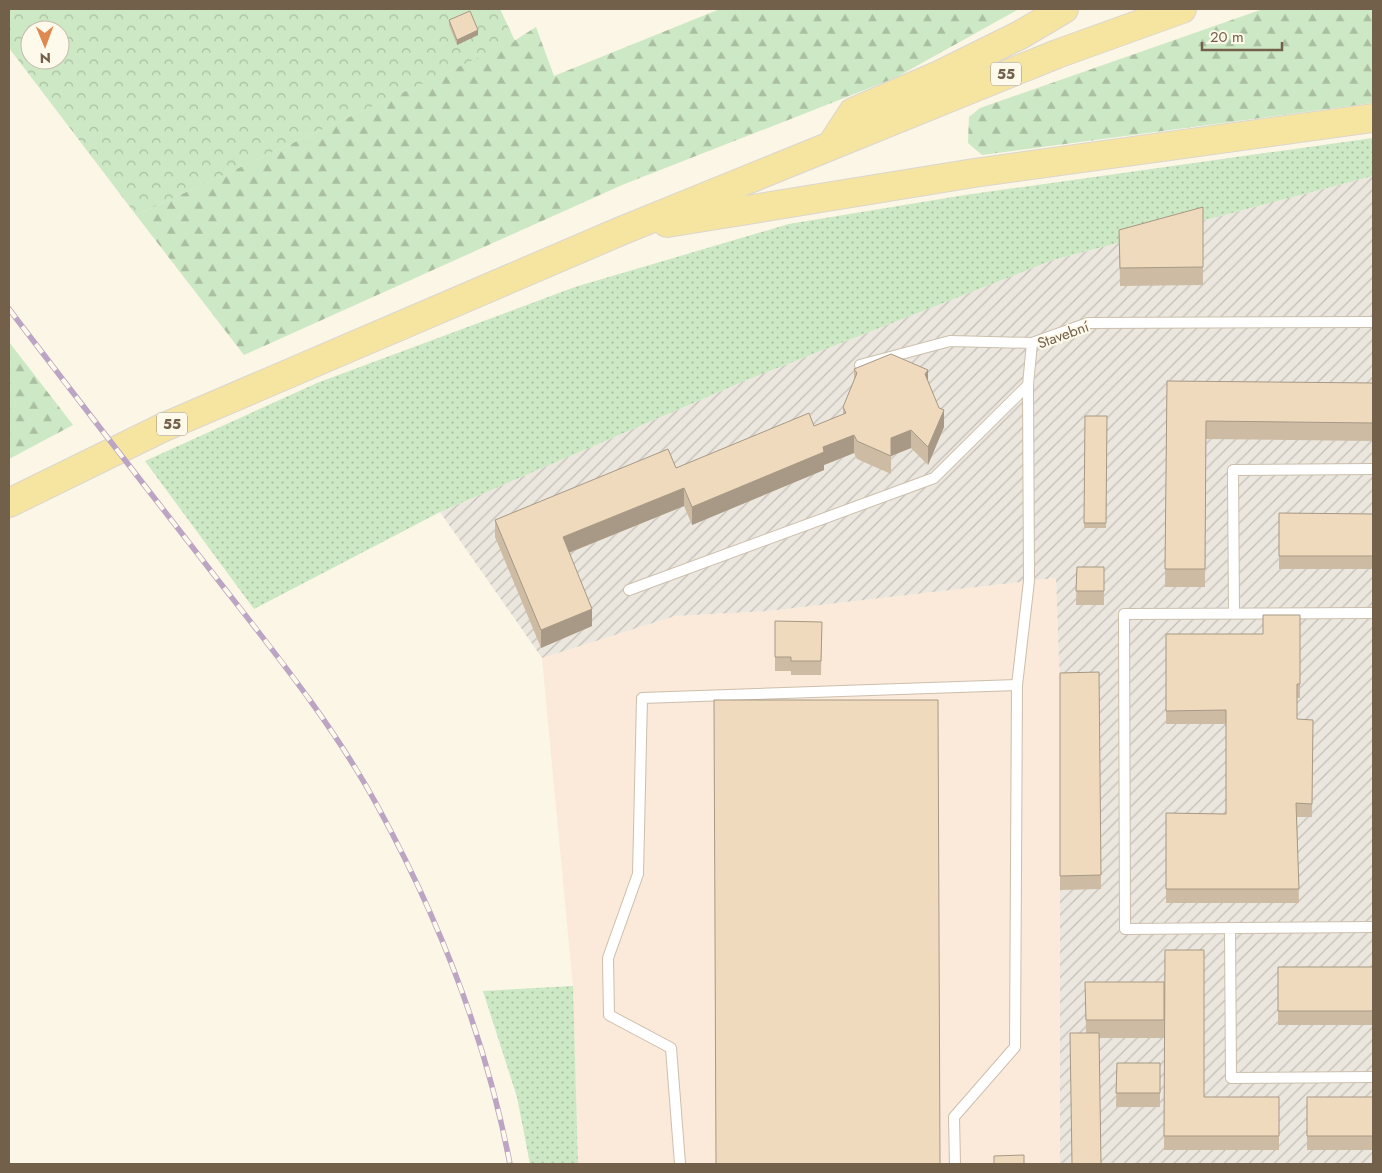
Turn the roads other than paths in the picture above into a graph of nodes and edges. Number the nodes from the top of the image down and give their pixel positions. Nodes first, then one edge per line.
1 (1064, 9) edge
2 (1182, 9) edge
3 (1373, 118) edge
4 (832, 144) junction
5 (621, 231) junction
6 (1373, 322) edge
7 (1032, 343) junction
8 (860, 365) edge
9 (1028, 385) junction
10 (1373, 469) edge
11 (9, 503) edge
12 (629, 590) dead end
13 (1373, 613) edge
14 (1234, 614) junction
15 (1017, 684) junction
16 (1373, 927) edge
17 (1230, 928) junction
18 (1373, 1077) edge
19 (680, 1164) edge
20 (955, 1164) edge

1 - 4 main road
2 - 4 main road, 55
3 - 5 main road
4 - 5 main road, 55
5 - 11 main road, 55
6 - 7 lane, Stavební
7 - 8 lane
7 - 9 lane, Stavební
9 - 12 lane
9 - 15 lane, Stavební
10 - 14 lane
13 - 14 lane
14 - 17 lane
15 - 19 lane
15 - 20 lane, Stavební
16 - 17 lane
17 - 18 lane

